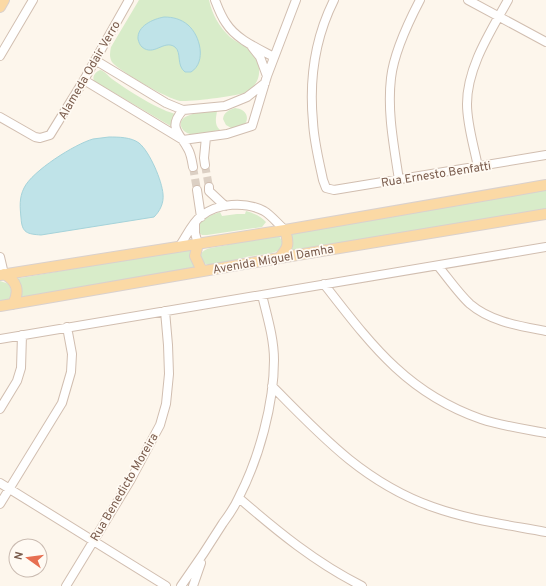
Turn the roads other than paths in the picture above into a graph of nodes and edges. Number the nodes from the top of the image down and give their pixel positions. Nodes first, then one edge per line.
1 (4, 0) edge
2 (33, 0) edge
3 (129, 0) edge
4 (215, 0) edge
5 (296, 0) edge
6 (334, 0) edge
7 (420, 0) edge
8 (468, 0) edge
9 (508, 0) edge
10 (0, 7) edge
11 (499, 16) junction
12 (546, 42) edge
13 (248, 43) junction
14 (0, 56) edge
15 (274, 57) junction
16 (95, 60) junction
17 (266, 79) junction
18 (84, 80) junction
19 (183, 110) junction
20 (0, 117) edge
21 (206, 137) junction
22 (183, 140) junction
23 (546, 155) edge
24 (205, 165) tunnel mouth
25 (193, 167) tunnel mouth
26 (478, 167) junction
27 (399, 180) junction
28 (546, 185) edge
29 (225, 206) junction
30 (546, 214) edge
31 (201, 217) junction
32 (195, 224) junction
33 (285, 230) junction
34 (198, 244) junction
35 (179, 246) junction
36 (546, 247) edge
37 (0, 257) edge
38 (279, 258) junction
39 (438, 266) junction
40 (202, 271) junction
41 (2, 275) edge
42 (324, 284) junction
43 (262, 294) junction
44 (13, 304) junction
45 (0, 306) edge
46 (165, 311) junction
47 (67, 327) junction
48 (546, 331) edge
49 (22, 335) junction
50 (0, 339) edge
51 (272, 386) junction
52 (0, 409) edge
53 (546, 433) edge
54 (0, 483) edge
55 (9, 489) junction
56 (239, 498) junction
57 (0, 504) edge
58 (546, 532) edge
59 (93, 541) junction
60 (204, 554) junction
61 (66, 586) edge
62 (166, 586) edge
63 (181, 586) edge
64 (193, 586) edge
65 (362, 586) edge

1 - 10 main road
2 - 14 street
3 - 16 street, Alameda Odair Verro
4 - 13 street
5 - 15 street
6 - 27 street, Rua Ernesto Benfatti
7 - 27 street
8 - 11 street
9 - 11 street
11 - 12 street
11 - 26 street
13 - 15 street
13 - 17 street
15 - 17 street
16 - 18 street, Alameda Odair Verro
16 - 19 street
17 - 19 street
17 - 21 street
18 - 20 street, Alameda Odair Verro
18 - 22 street
19 - 22 street
21 - 22 street
21 - 24 street
22 - 25 street
23 - 26 street, Rua Ernesto Benfatti
26 - 27 street, Rua Ernesto Benfatti
28 - 33 main road
29 - 31 street
29 - 31 street
29 - 33 street
30 - 38 main road, Avenida Miguel Damha
31 - 32 street
32 - 34 street
32 - 35 street
33 - 34 main road
33 - 38 main road
34 - 35 main road
34 - 40 main road
35 - 41 main road
36 - 39 street
37 - 41 street
38 - 40 main road, Avenida Miguel Damha
39 - 42 street
39 - 48 street
40 - 44 main road, Avenida Miguel Damha
41 - 44 main road
42 - 43 street
42 - 53 street
43 - 46 street
43 - 51 street
44 - 45 main road, Avenida Miguel Damha
46 - 47 street
46 - 59 street, Rua Benedicto Moreira
47 - 49 street
47 - 55 street
49 - 50 street
49 - 52 street
51 - 56 street
51 - 58 street
54 - 55 street
55 - 57 street
55 - 59 street
56 - 60 street
56 - 65 street
59 - 61 street, Rua Benedicto Moreira
59 - 62 street
60 - 63 street
60 - 64 street

